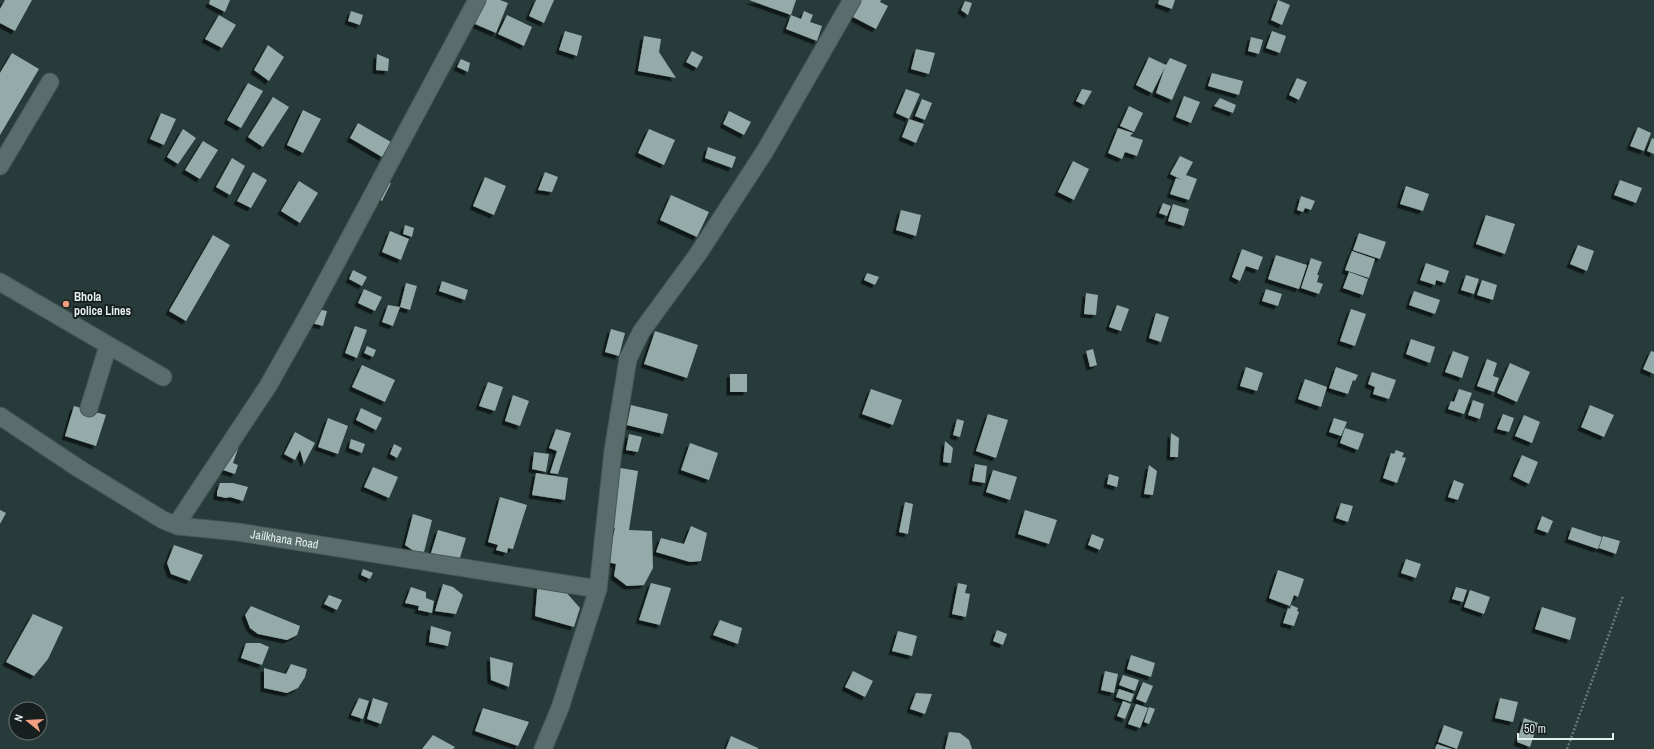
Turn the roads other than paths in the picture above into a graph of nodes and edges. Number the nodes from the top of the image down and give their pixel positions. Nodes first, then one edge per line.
1 (477, 0) edge
2 (852, 0) edge
3 (50, 82) dead end
4 (0, 166) edge
5 (0, 282) edge
6 (108, 346) junction
7 (163, 377) dead end
8 (89, 408) dead end
9 (0, 416) edge
10 (176, 525) junction
11 (598, 589) junction
12 (543, 749) edge

1 - 10 street
2 - 11 street
3 - 4 street
5 - 6 street
6 - 7 street
6 - 8 street
9 - 10 street, Jailkhana Road
10 - 11 street, Jailkhana Road
11 - 12 street

